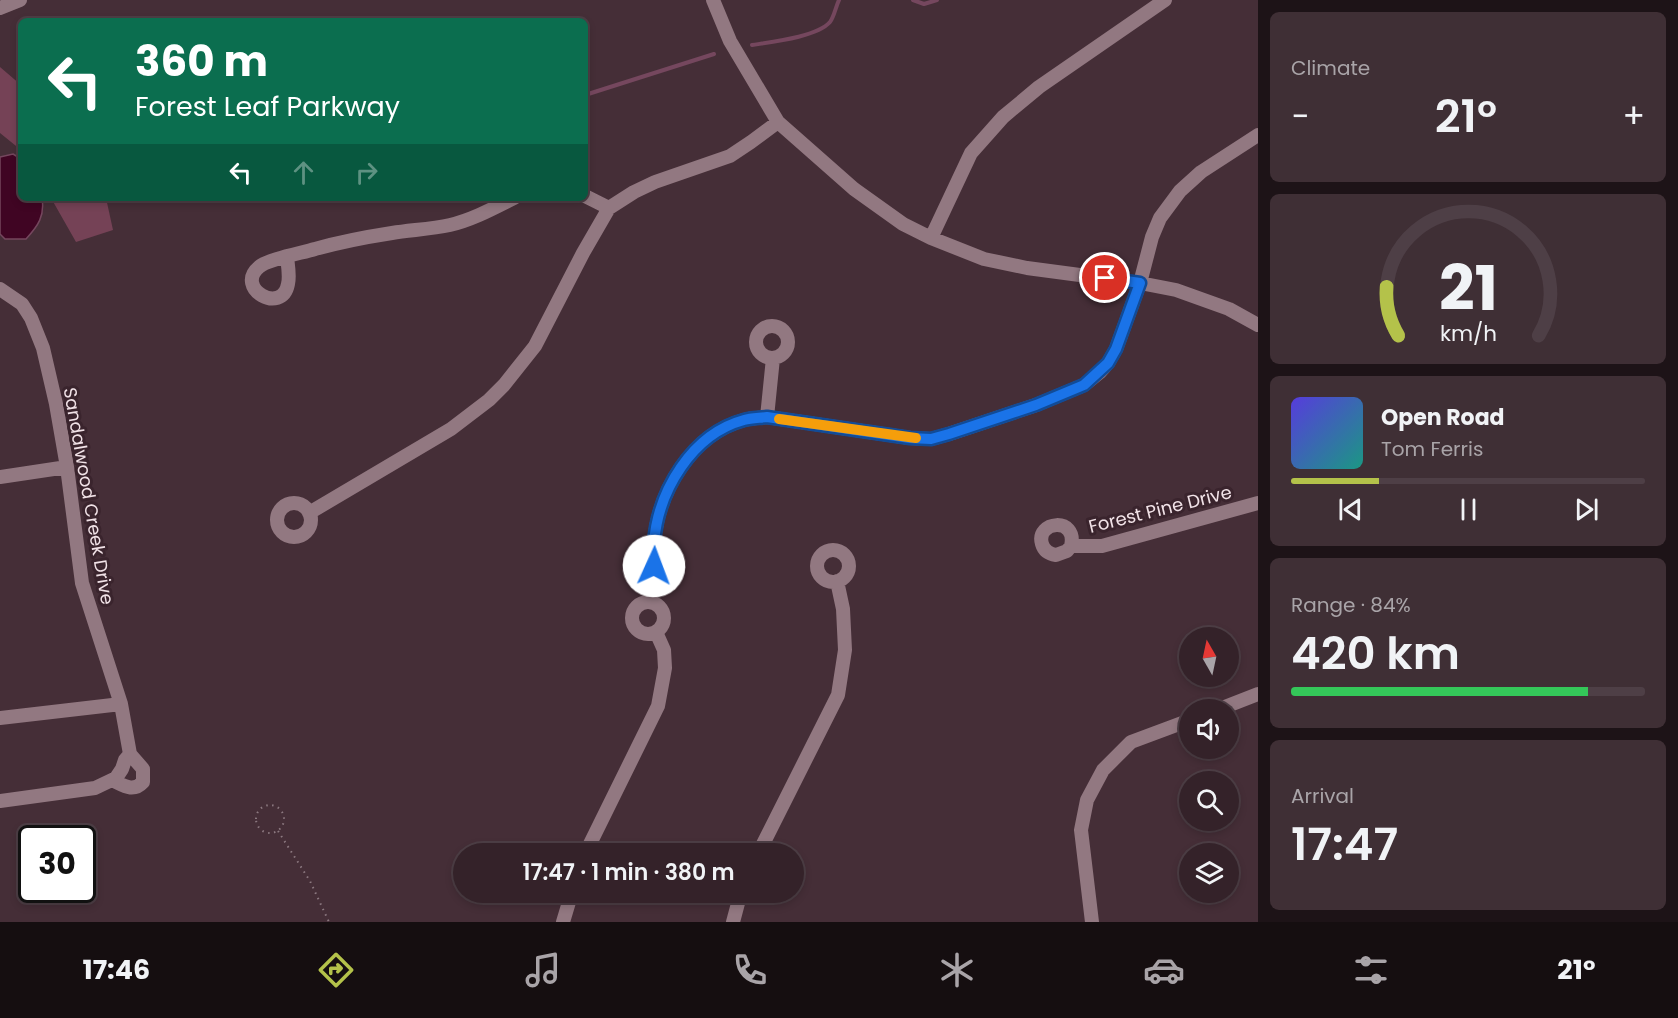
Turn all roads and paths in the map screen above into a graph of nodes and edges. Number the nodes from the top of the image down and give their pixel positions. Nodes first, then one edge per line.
1 (21, 0) edge
2 (713, 0) edge
3 (1165, 0) edge
4 (0, 8) edge
5 (778, 122) junction
6 (1258, 135) edge
7 (588, 198) edge
8 (507, 201) edge
9 (609, 208) junction
10 (931, 238) junction
11 (287, 257) dead end
12 (1140, 283) junction
13 (0, 289) edge
14 (1258, 325) edge
15 (773, 358) dead end
16 (767, 417) junction
17 (67, 467) junction
18 (0, 477) edge
19 (1258, 503) edge
20 (309, 513) dead end
21 (1071, 546) dead end
22 (654, 566) dead end
23 (837, 581) dead end
24 (656, 632) dead end
25 (1258, 694) edge
26 (1239, 701) edge
27 (121, 704) junction
28 (0, 718) edge
29 (1179, 724) edge
30 (130, 754) junction
31 (112, 780) junction
32 (0, 801) edge
33 (278, 831) junction
34 (590, 843) edge
35 (764, 843) edge
36 (569, 903) edge
37 (738, 903) edge
38 (329, 922) edge
39 (563, 922) edge
40 (733, 922) edge
41 (1092, 922) edge

1 - 4 street
2 - 5 street
3 - 10 street
5 - 9 street
5 - 10 street
6 - 12 street
7 - 9 street
8 - 11 street
9 - 20 street
10 - 12 street
12 - 14 street
12 - 16 street
13 - 17 street, Sandalwood Creek Drive
15 - 16 street
16 - 22 street
17 - 18 street
17 - 27 street, Sandalwood Creek Drive
19 - 21 street, Forest Pine Drive
23 - 35 street
24 - 34 street
25 - 26 street
27 - 28 street
27 - 30 street, Sandalwood Creek Drive
29 - 41 street
30 - 31 street
30 - 31 street, Sandalwood Creek Drive
31 - 32 street
33 - 33 path
33 - 38 path
36 - 39 street
37 - 40 street

